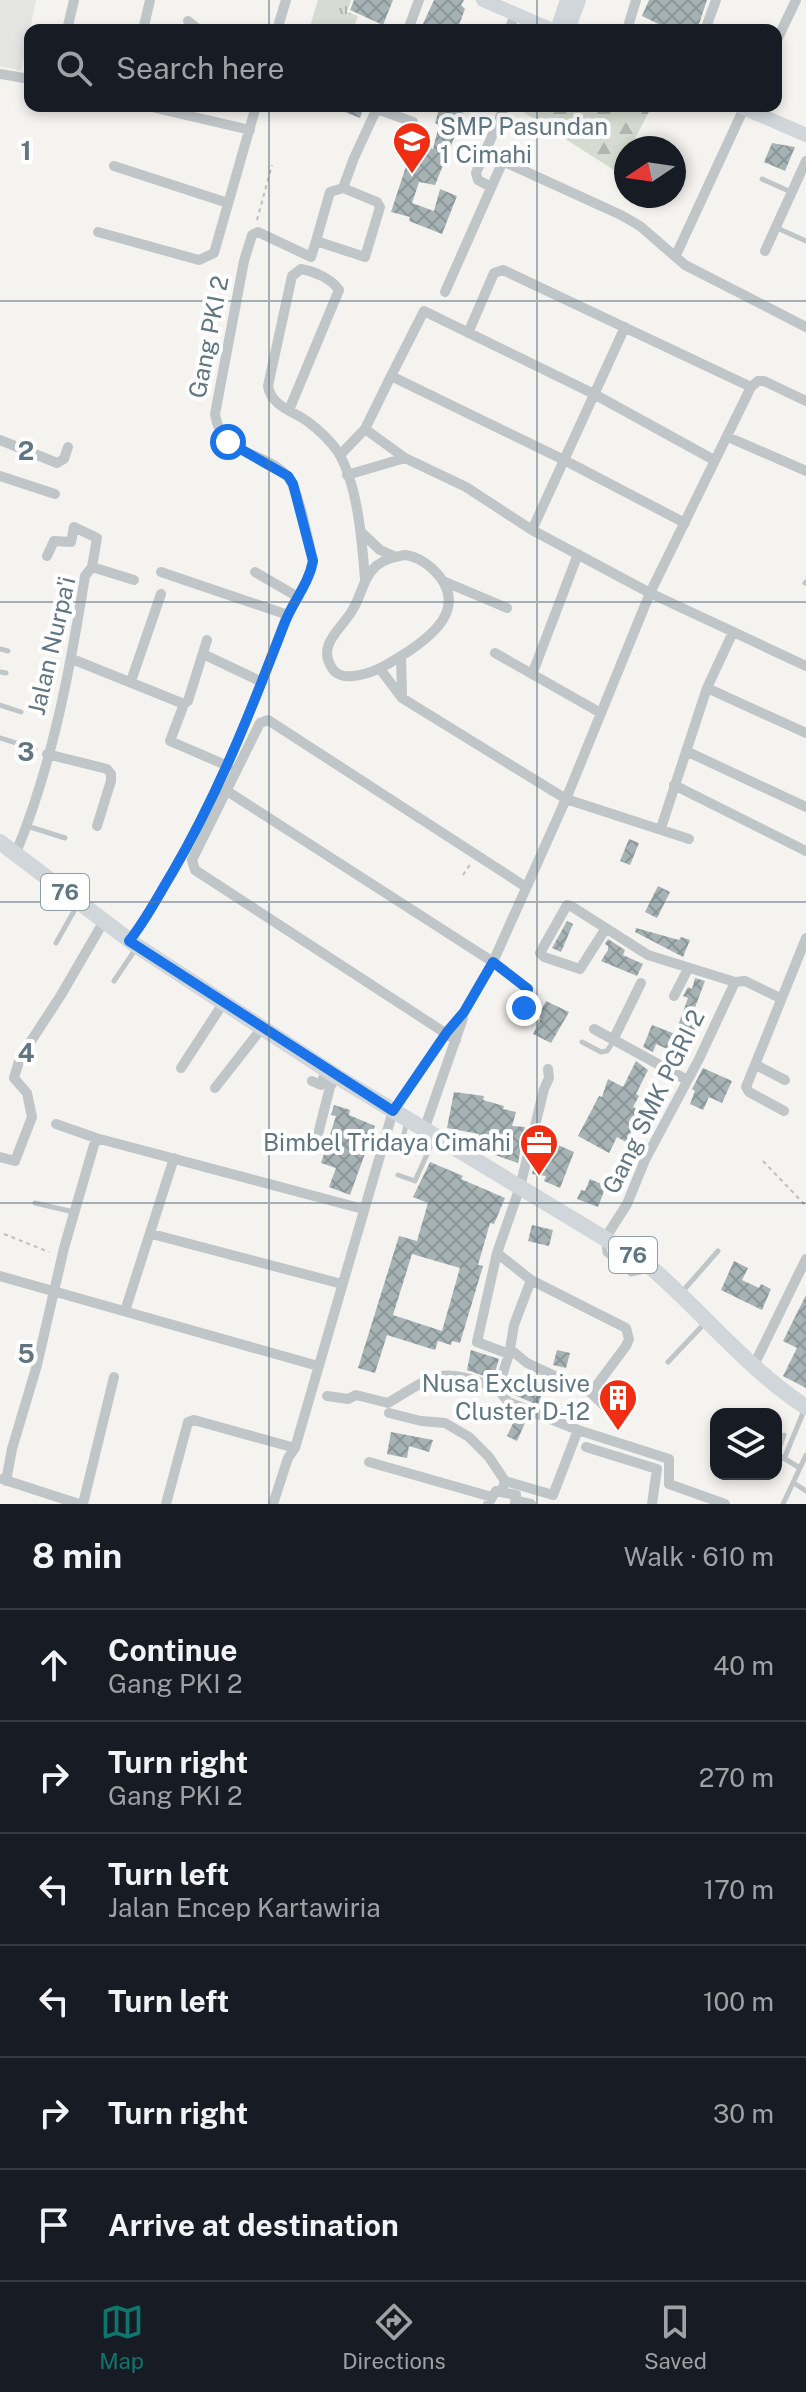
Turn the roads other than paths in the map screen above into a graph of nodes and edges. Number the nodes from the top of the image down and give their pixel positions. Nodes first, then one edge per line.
1 (74, 0) edge
2 (150, 0) edge
3 (286, 0) edge
4 (419, 0) edge
5 (483, 0) edge
6 (567, 0) edge
7 (579, 0) edge
8 (636, 0) edge
9 (716, 0) edge
10 (796, 0) edge
11 (509, 9) edge
12 (188, 21) dead end
13 (68, 24) edge
14 (144, 24) edge
15 (192, 24) edge
16 (279, 24) edge
17 (410, 24) edge
18 (541, 24) edge
19 (557, 24) edge
20 (570, 24) edge
21 (629, 24) edge
22 (707, 24) edge
23 (782, 29) edge
24 (0, 74) edge
25 (24, 78) edge
26 (192, 112) edge
27 (254, 112) edge
28 (376, 112) edge
29 (388, 112) edge
30 (502, 112) edge
31 (741, 112) edge
32 (754, 112) edge
33 (413, 122) dead end
34 (250, 130) junction
35 (806, 135) edge
36 (485, 153) junction
37 (503, 161) junction
38 (806, 161) edge
39 (114, 166) dead end
40 (762, 179) dead end
41 (491, 187) junction
42 (343, 188) junction
43 (792, 192) junction
44 (228, 203) junction
45 (776, 227) junction
46 (98, 232) dead end
47 (806, 241) edge
48 (314, 250) junction
49 (765, 251) dead end
50 (676, 255) junction
51 (445, 292) dead end
52 (625, 327) junction
53 (806, 327) edge
54 (468, 333) junction
55 (391, 376) junction
56 (751, 387) junction
57 (594, 394) junction
58 (806, 401) edge
59 (289, 410) junction
60 (365, 429) junction
61 (728, 437) junction
62 (0, 440) edge
63 (68, 447) dead end
64 (340, 455) junction
65 (405, 458) junction
66 (564, 460) junction
67 (714, 460) junction
68 (806, 471) edge
69 (347, 475) junction
70 (0, 476) edge
71 (55, 494) dead end
72 (685, 523) junction
73 (532, 530) junction
74 (362, 533) junction
75 (578, 554) junction
76 (47, 556) dead end
77 (396, 557) junction
78 (92, 567) junction
79 (161, 572) dead end
80 (255, 572) dead end
81 (365, 579) junction
82 (134, 580) dead end
83 (443, 581) junction
84 (650, 593) junction
85 (161, 594) dead end
86 (298, 597) junction
87 (507, 608) dead end
88 (288, 615) junction
89 (733, 632) junction
90 (207, 640) dead end
91 (0, 649) edge
92 (8, 651) dead end
93 (495, 653) dead end
94 (203, 654) junction
95 (401, 656) junction
96 (72, 659) junction
97 (806, 666) edge
98 (380, 669) junction
99 (533, 672) junction
100 (131, 681) junction
101 (262, 682) junction
102 (707, 688) junction
103 (402, 698) junction
104 (184, 704) junction
105 (0, 705) edge
106 (21, 712) dead end
107 (599, 712) junction
108 (806, 733) edge
109 (0, 738) edge
110 (35, 749) dead end
111 (686, 751) junction
112 (47, 754) junction
113 (228, 766) junction
114 (674, 785) junction
115 (227, 791) junction
116 (566, 799) junction
117 (806, 807) edge
118 (27, 826) junction
119 (97, 826) dead end
120 (661, 828) junction
121 (65, 838) dead end
122 (689, 839) dead end
123 (0, 842) edge
124 (806, 851) edge
125 (15, 855) junction
126 (526, 887) junction
127 (79, 903) junction
128 (104, 921) junction
129 (606, 928) junction
130 (806, 938) edge
131 (56, 943) dead end
132 (133, 943) junction
133 (493, 962) junction
134 (688, 969) junction
135 (114, 981) dead end
136 (735, 982) junction
137 (641, 983) dead end
138 (674, 996) dead end
139 (780, 998) junction
140 (224, 1002) junction
141 (524, 1008) dead end
142 (464, 1012) junction
143 (262, 1028) junction
144 (594, 1029) dead end
145 (447, 1032) junction
146 (456, 1040) junction
147 (613, 1040) junction
148 (582, 1042) dead end
149 (756, 1065) junction
150 (181, 1068) dead end
151 (548, 1069) dead end
152 (331, 1072) junction
153 (687, 1080) junction
154 (785, 1080) dead end
155 (312, 1081) dead end
156 (215, 1088) dead end
157 (784, 1111) dead end
158 (400, 1116) junction
159 (56, 1124) dead end
160 (430, 1134) junction
161 (96, 1138) junction
162 (317, 1138) dead end
163 (427, 1154) junction
164 (0, 1157) edge
165 (174, 1158) junction
166 (398, 1175) dead end
167 (520, 1187) junction
168 (35, 1203) dead end
169 (363, 1209) junction
170 (75, 1213) junction
171 (152, 1234) junction
172 (606, 1237) junction
173 (718, 1251) dead end
174 (497, 1253) junction
175 (806, 1259) edge
176 (0, 1276) edge
177 (531, 1280) junction
178 (342, 1284) junction
179 (54, 1292) junction
180 (681, 1293) junction
181 (125, 1311) junction
182 (707, 1320) junction
183 (668, 1362) dead end
184 (318, 1366) junction
185 (753, 1367) junction
186 (114, 1377) dead end
187 (498, 1389) junction
188 (591, 1393) junction
189 (327, 1396) dead end
190 (806, 1407) edge
191 (389, 1413) dead end
192 (618, 1419) dead end
193 (578, 1430) junction
194 (784, 1435) dead end
195 (586, 1447) dead end
196 (292, 1453) junction
197 (806, 1455) edge
198 (784, 1459) junction
199 (369, 1462) dead end
200 (800, 1468) junction
201 (3, 1480) edge
202 (794, 1483) junction
203 (806, 1491) edge
204 (497, 1493) edge
205 (712, 1501) edge
206 (516, 1502) edge
207 (81, 1504) edge
208 (166, 1504) edge
209 (273, 1504) edge
210 (531, 1504) edge
211 (652, 1504) edge
212 (725, 1504) edge
213 (783, 1504) edge

1 - 13 street
2 - 14 street
3 - 16 street
4 - 17 street
5 - 11 main road
6 - 19 main road
7 - 20 main road
8 - 21 street
9 - 22 street
10 - 23 street
11 - 18 main road
12 - 15 street
24 - 25 street
26 - 34 street
27 - 34 street
28 - 42 street
29 - 33 street
30 - 36 street
31 - 50 street
32 - 35 main road
34 - 44 street
36 - 37 street
36 - 41 street
37 - 41 street
37 - 50 street
38 - 43 street
39 - 44 street
40 - 43 lane
41 - 51 street
42 - 48 street
42 - 48 street
43 - 45 street
44 - 46 street
45 - 47 lane
45 - 49 street
48 - 86 street, Gang PKI 2
50 - 53 street
52 - 54 street
52 - 56 street
52 - 57 street
54 - 55 street
54 - 57 street
55 - 60 street
55 - 66 street
56 - 58 street
56 - 61 street
57 - 66 street
57 - 67 street
59 - 59 street
59 - 64 street
60 - 64 street
60 - 65 street
61 - 67 street
61 - 68 street
62 - 63 street
64 - 69 street
65 - 69 street
65 - 73 street
66 - 72 street
66 - 73 street
67 - 72 street
69 - 74 street
70 - 71 street
72 - 84 street
73 - 75 street
74 - 77 street
74 - 81 street
75 - 84 street
75 - 99 street
76 - 78 street, Jalan Nurpa'i
77 - 81 street
77 - 83 street
78 - 82 street
78 - 96 street, Jalan Nurpa'i
79 - 88 street
80 - 86 street
81 - 98 street
83 - 87 street
83 - 95 street
84 - 89 street
84 - 107 street
85 - 100 street
86 - 88 street, Gang PKI 2
88 - 101 street, Gang PKI 2
89 - 97 street
89 - 102 street
90 - 94 street
91 - 92 lane
93 - 99 street
94 - 101 street
94 - 104 street
95 - 98 street
95 - 103 street
96 - 100 street
96 - 112 street, Jalan Nurpa'i
98 - 103 street
99 - 107 street
100 - 104 street
101 - 113 street, Gang PKI 2
102 - 108 street
102 - 111 street
103 - 116 street
104 - 113 street
105 - 106 lane
107 - 116 street
109 - 110 lane
111 - 114 street
111 - 117 street
112 - 118 street, Jalan Nurpa'i
112 - 119 street
113 - 132 street, Gang PKI 2
114 - 120 street
114 - 124 street
115 - 126 street
115 - 133 street
115 - 145 street
116 - 120 street
116 - 126 street
118 - 121 lane
118 - 125 street, Jalan Nurpa'i
120 - 122 street
123 - 125 main road, 76
125 - 127 main road, 76
126 - 133 street
127 - 128 main road, 76
127 - 131 lane
128 - 132 main road, 76
128 - 164 street
129 - 129 street
129 - 134 street
130 - 139 street
132 - 135 lane
132 - 140 main road, 76
133 - 141 street
133 - 142 street
134 - 136 street
134 - 138 street
136 - 139 street
136 - 153 street, Gang SMK PGRI 2
137 - 147 street
139 - 149 street
140 - 143 main road, 76
140 - 150 street
142 - 145 street
142 - 146 street
143 - 152 main road, 76
143 - 156 street
144 - 147 street
145 - 146 street
145 - 158 street
146 - 160 street
147 - 148 lane
147 - 153 street
149 - 154 street
149 - 157 street
151 - 167 street
152 - 155 street
152 - 158 main road, 76
152 - 162 street
153 - 172 street, Gang SMK PGRI 2
158 - 160 main road, 76
158 - 163 lane
158 - 169 street
159 - 161 street
160 - 163 lane
160 - 167 main road, 76
161 - 165 street
161 - 170 street
163 - 166 lane
165 - 169 street
165 - 171 street
167 - 172 main road, 76
167 - 174 street
168 - 170 lane
169 - 178 street
170 - 179 street
171 - 178 street
171 - 181 street
172 - 180 main road, 76
173 - 180 lane
174 - 177 street
174 - 187 street
175 - 185 street
176 - 179 street
177 - 188 street
177 - 188 street
178 - 184 street
179 - 181 street
179 - 201 street
180 - 182 main road, 76
181 - 184 street
182 - 183 lane
182 - 185 main road, 76
184 - 196 street
185 - 190 main road, 76
186 - 207 street
187 - 189 street
187 - 193 street
188 - 192 street
190 - 198 lane
191 - 204 street
193 - 204 street
193 - 205 street
194 - 198 lane
195 - 211 street
196 - 208 street
196 - 209 street
197 - 200 lane
198 - 200 lane
199 - 204 street
200 - 202 lane
201 - 207 street
202 - 203 lane
202 - 213 lane
204 - 206 street
205 - 212 street
206 - 210 street

